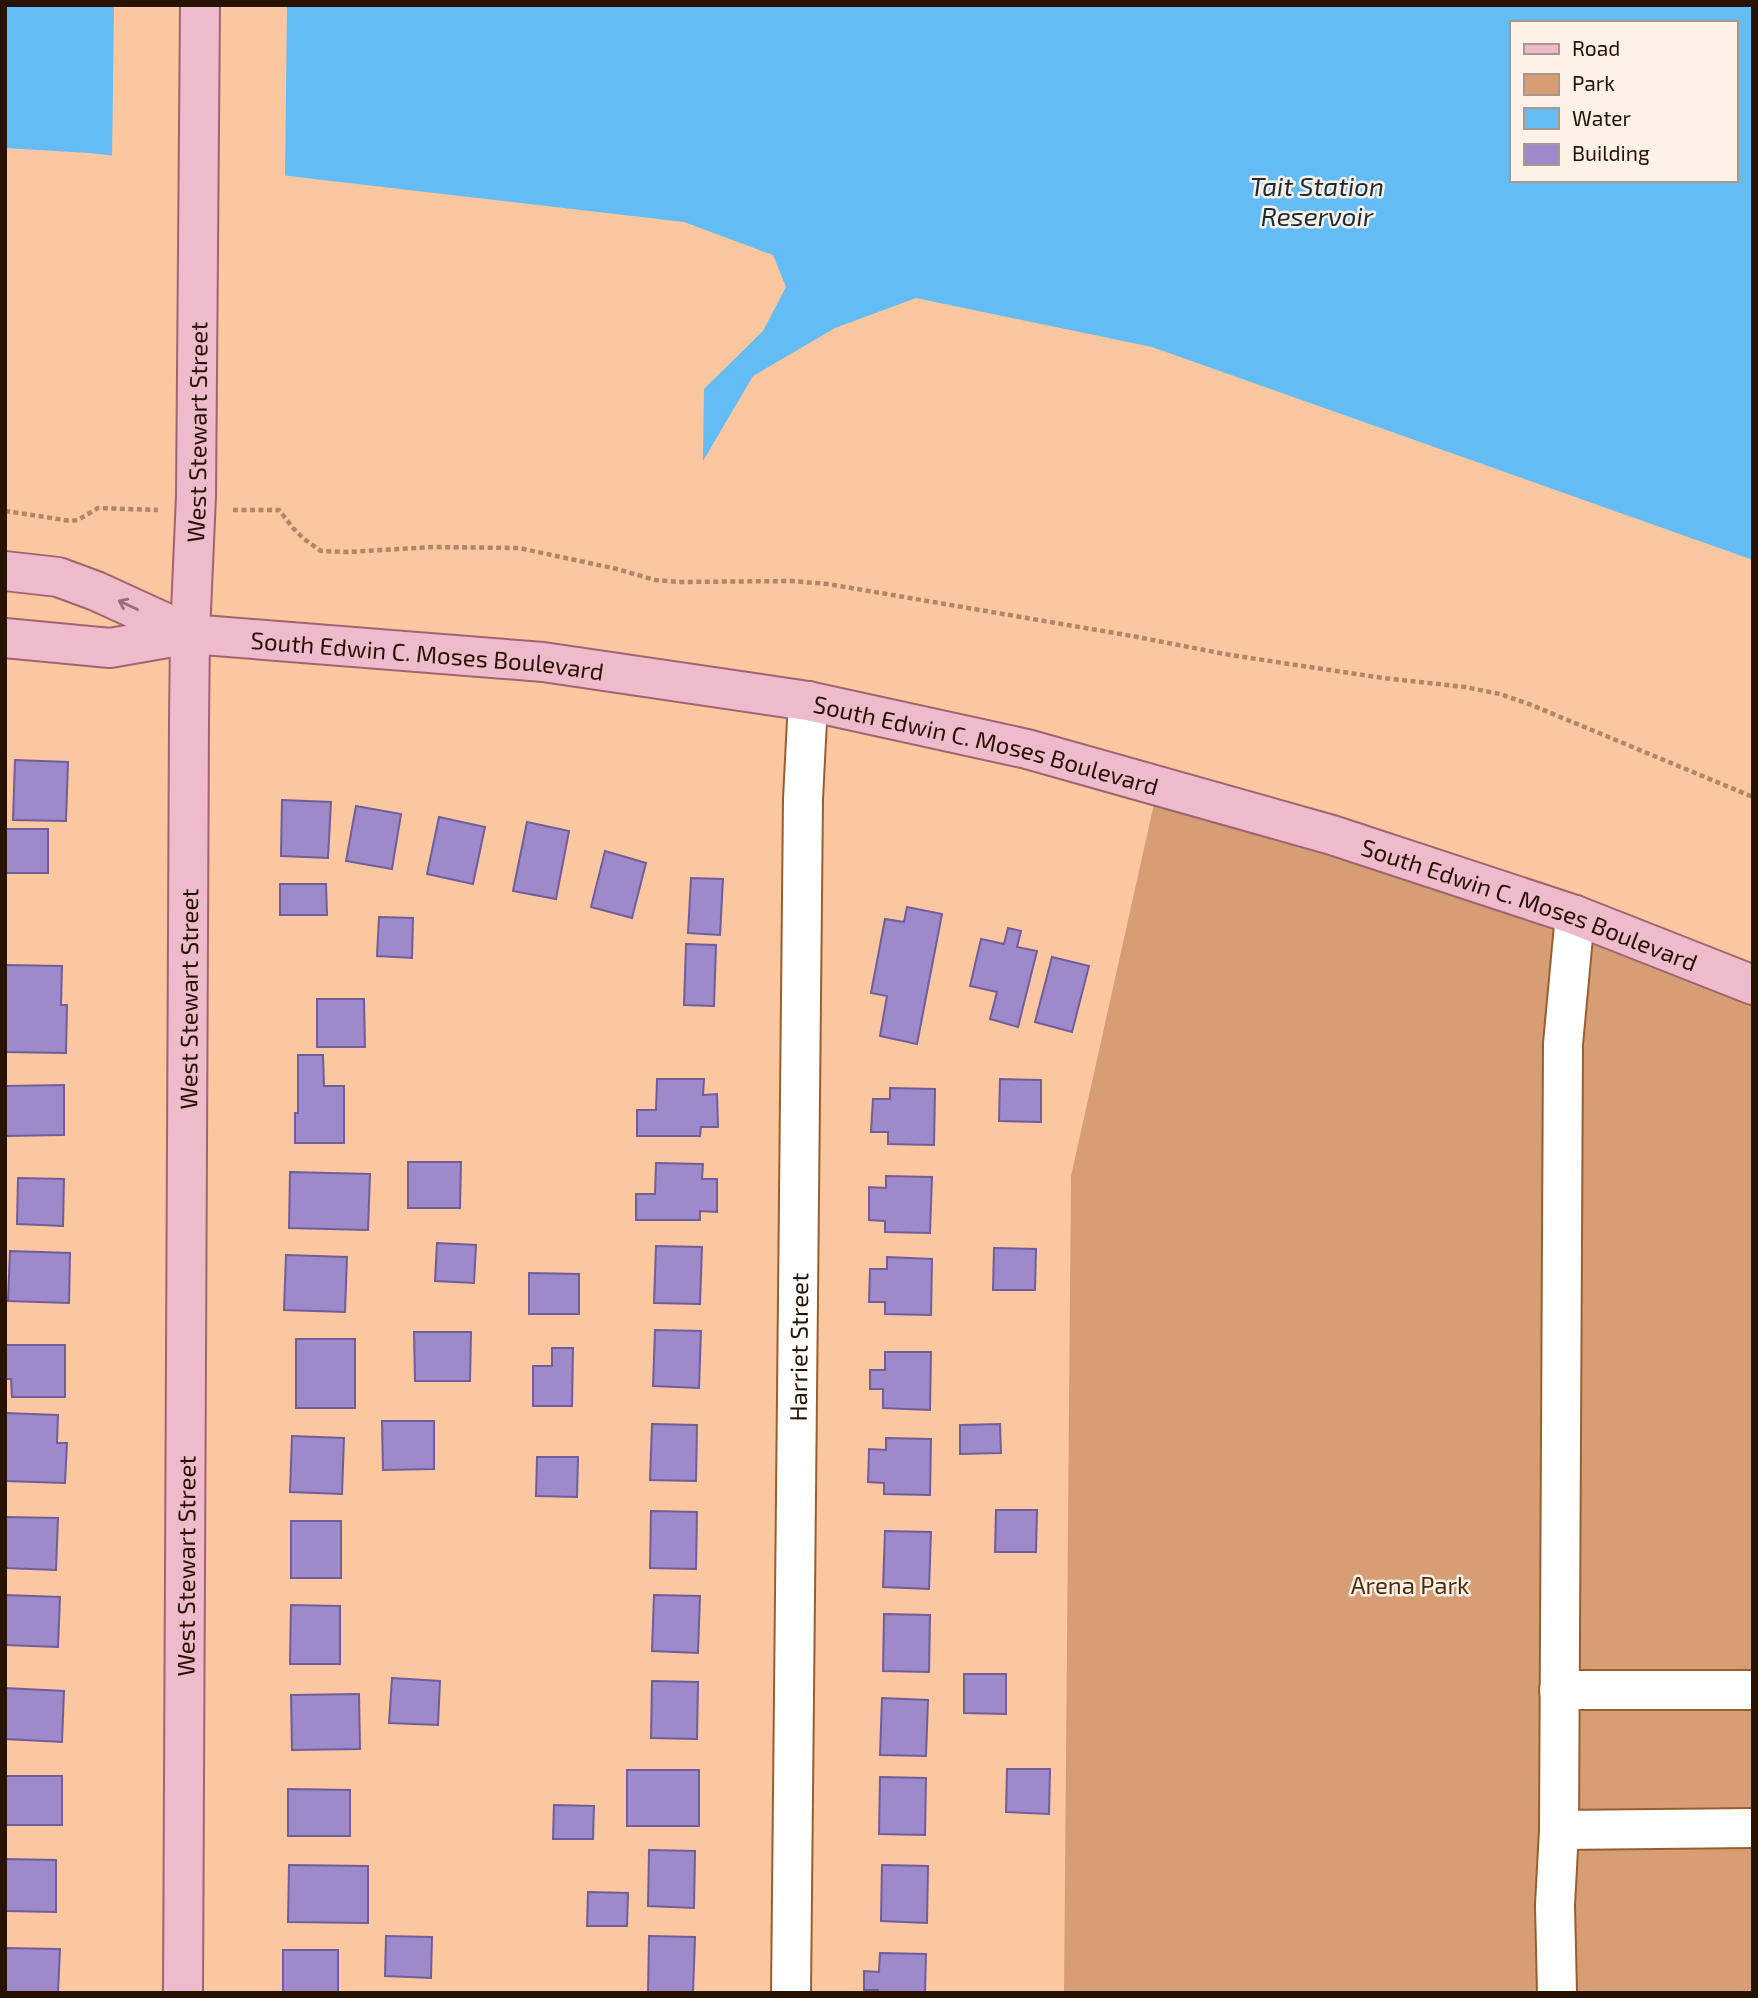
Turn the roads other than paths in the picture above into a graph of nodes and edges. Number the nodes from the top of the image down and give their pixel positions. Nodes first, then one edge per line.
1 (200, 5) edge
2 (5, 571) edge
3 (190, 634) junction
4 (5, 638) edge
5 (808, 701) junction
6 (1574, 915) junction
7 (1753, 985) edge
8 (1559, 1690) junction
9 (1753, 1690) edge
10 (1753, 1828) edge
11 (1559, 1830) junction
12 (183, 1993) edge
13 (791, 1993) edge
14 (1557, 1993) edge

1 - 3 main road, West Stewart Street
3 -> 2 main road, South Edwin C. Moses Boulevard
3 - 4 main road, South Edwin C. Moses Boulevard
3 - 5 main road, South Edwin C. Moses Boulevard
3 - 12 main road, West Stewart Street
5 - 6 main road, South Edwin C. Moses Boulevard
5 - 13 street, Harriet Street
6 - 7 main road, South Edwin C. Moses Boulevard
6 - 8 street
8 - 9 street
8 - 11 street
10 - 11 street
11 - 14 street

